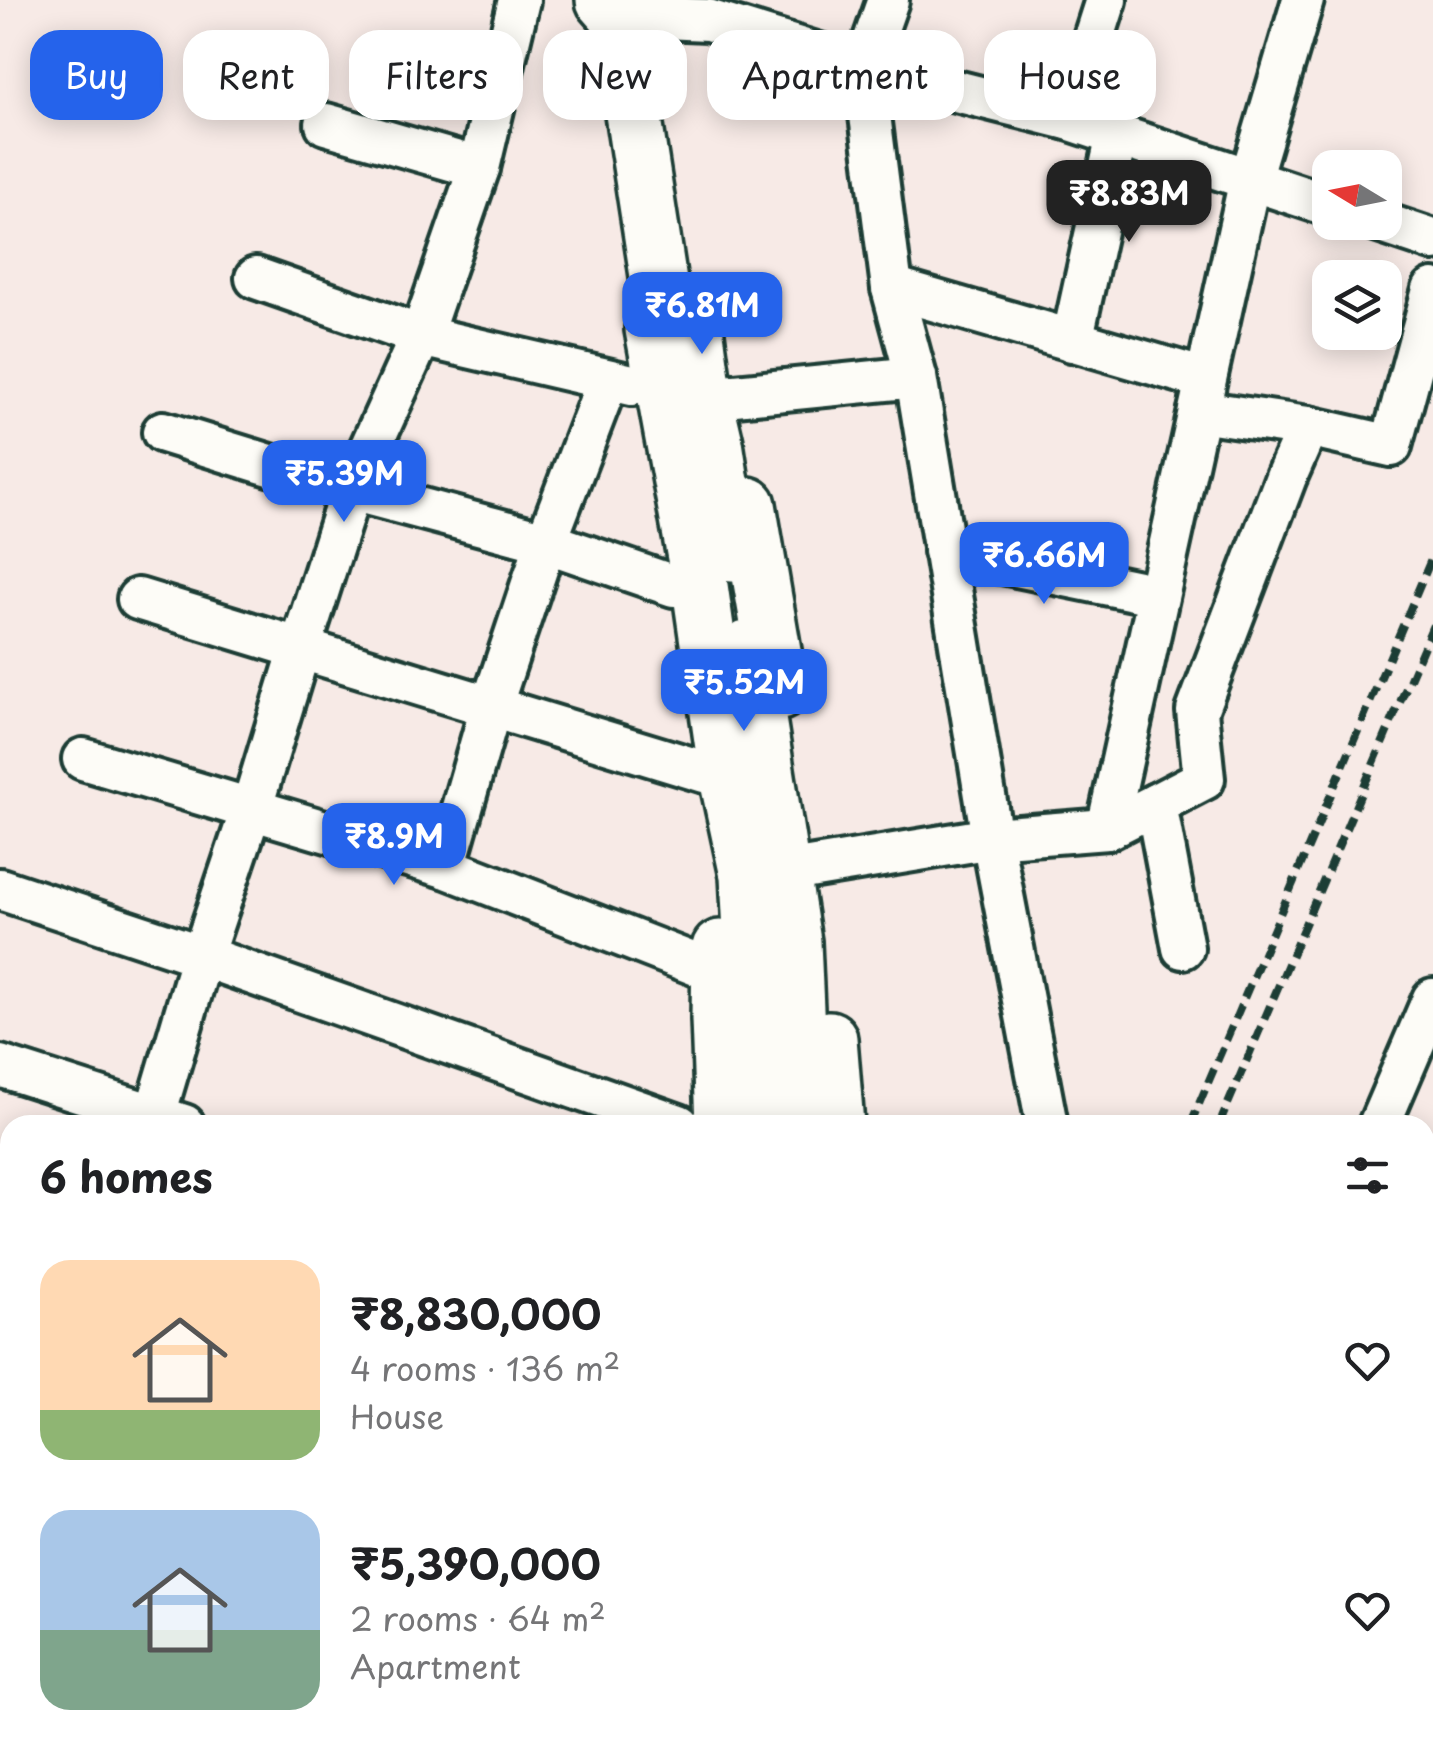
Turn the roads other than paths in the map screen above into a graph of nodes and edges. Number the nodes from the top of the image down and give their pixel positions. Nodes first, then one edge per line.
1 (519, 0) edge
2 (888, 0) edge
3 (1106, 0) edge
4 (1303, 0) edge
5 (611, 8) edge
6 (711, 10) edge
7 (764, 30) edge
8 (877, 30) edge
9 (1096, 30) edge
10 (871, 120) edge
11 (1071, 120) edge
12 (326, 124) dead end
13 (1117, 136) junction
14 (479, 168) junction
15 (1250, 179) junction
16 (1312, 200) edge
17 (1402, 230) edge
18 (1433, 240) edge
19 (256, 278) dead end
20 (892, 288) junction
21 (1433, 290) edge
22 (421, 336) junction
23 (1072, 340) junction
24 (916, 377) junction
25 (1202, 395) junction
26 (671, 396) junction
27 (1308, 427) junction
28 (163, 432) dead end
29 (352, 490) junction
30 (546, 542) junction
31 (944, 551) junction
32 (674, 586) junction
33 (1158, 594) junction
34 (138, 598) dead end
35 (300, 649) junction
36 (491, 706) junction
37 (83, 759) dead end
38 (705, 772) junction
39 (1156, 804) junction
40 (252, 810) junction
41 (1107, 829) junction
42 (992, 838) junction
43 (445, 867) junction
44 (809, 868) junction
45 (0, 890) edge
46 (1184, 948) dead end
47 (202, 956) junction
48 (720, 974) junction
49 (1429, 1021) edge
50 (0, 1066) edge
51 (144, 1115) edge
52 (166, 1115) edge
53 (651, 1115) edge
54 (723, 1115) edge
55 (767, 1115) edge
56 (802, 1115) edge
57 (835, 1115) edge
58 (1044, 1115) edge
59 (1384, 1115) edge

1 - 14 street
2 - 8 street
3 - 9 street
4 - 15 street
5 - 6 street
5 - 26 street
6 - 7 street
10 - 20 street
11 - 13 street
12 - 14 street
13 - 15 street
13 - 23 street
14 - 22 street
15 - 16 street
15 - 25 street
17 - 18 street
19 - 22 street
20 - 23 street
20 - 24 street
21 - 27 street
22 - 26 street
22 - 29 street
23 - 25 street
24 - 26 street
24 - 31 street
25 - 27 street
25 - 33 street
26 - 30 street
26 - 32 street
26 - 44 street
26 - 55 street
26 - 56 street
27 - 39 street
28 - 29 street
29 - 30 street
29 - 35 street
30 - 32 street
30 - 36 street
31 - 33 street
31 - 42 street
32 - 38 street
33 - 41 street
34 - 35 street
35 - 36 street
35 - 40 street
36 - 38 street
36 - 43 street
37 - 40 street
38 - 48 street
39 - 41 street
39 - 46 street
40 - 43 street
40 - 47 street
41 - 42 street
42 - 44 street
42 - 58 street
43 - 48 street
44 - 57 street
45 - 47 street
47 - 52 street
47 - 53 street
48 - 54 street
49 - 59 street
50 - 51 street

